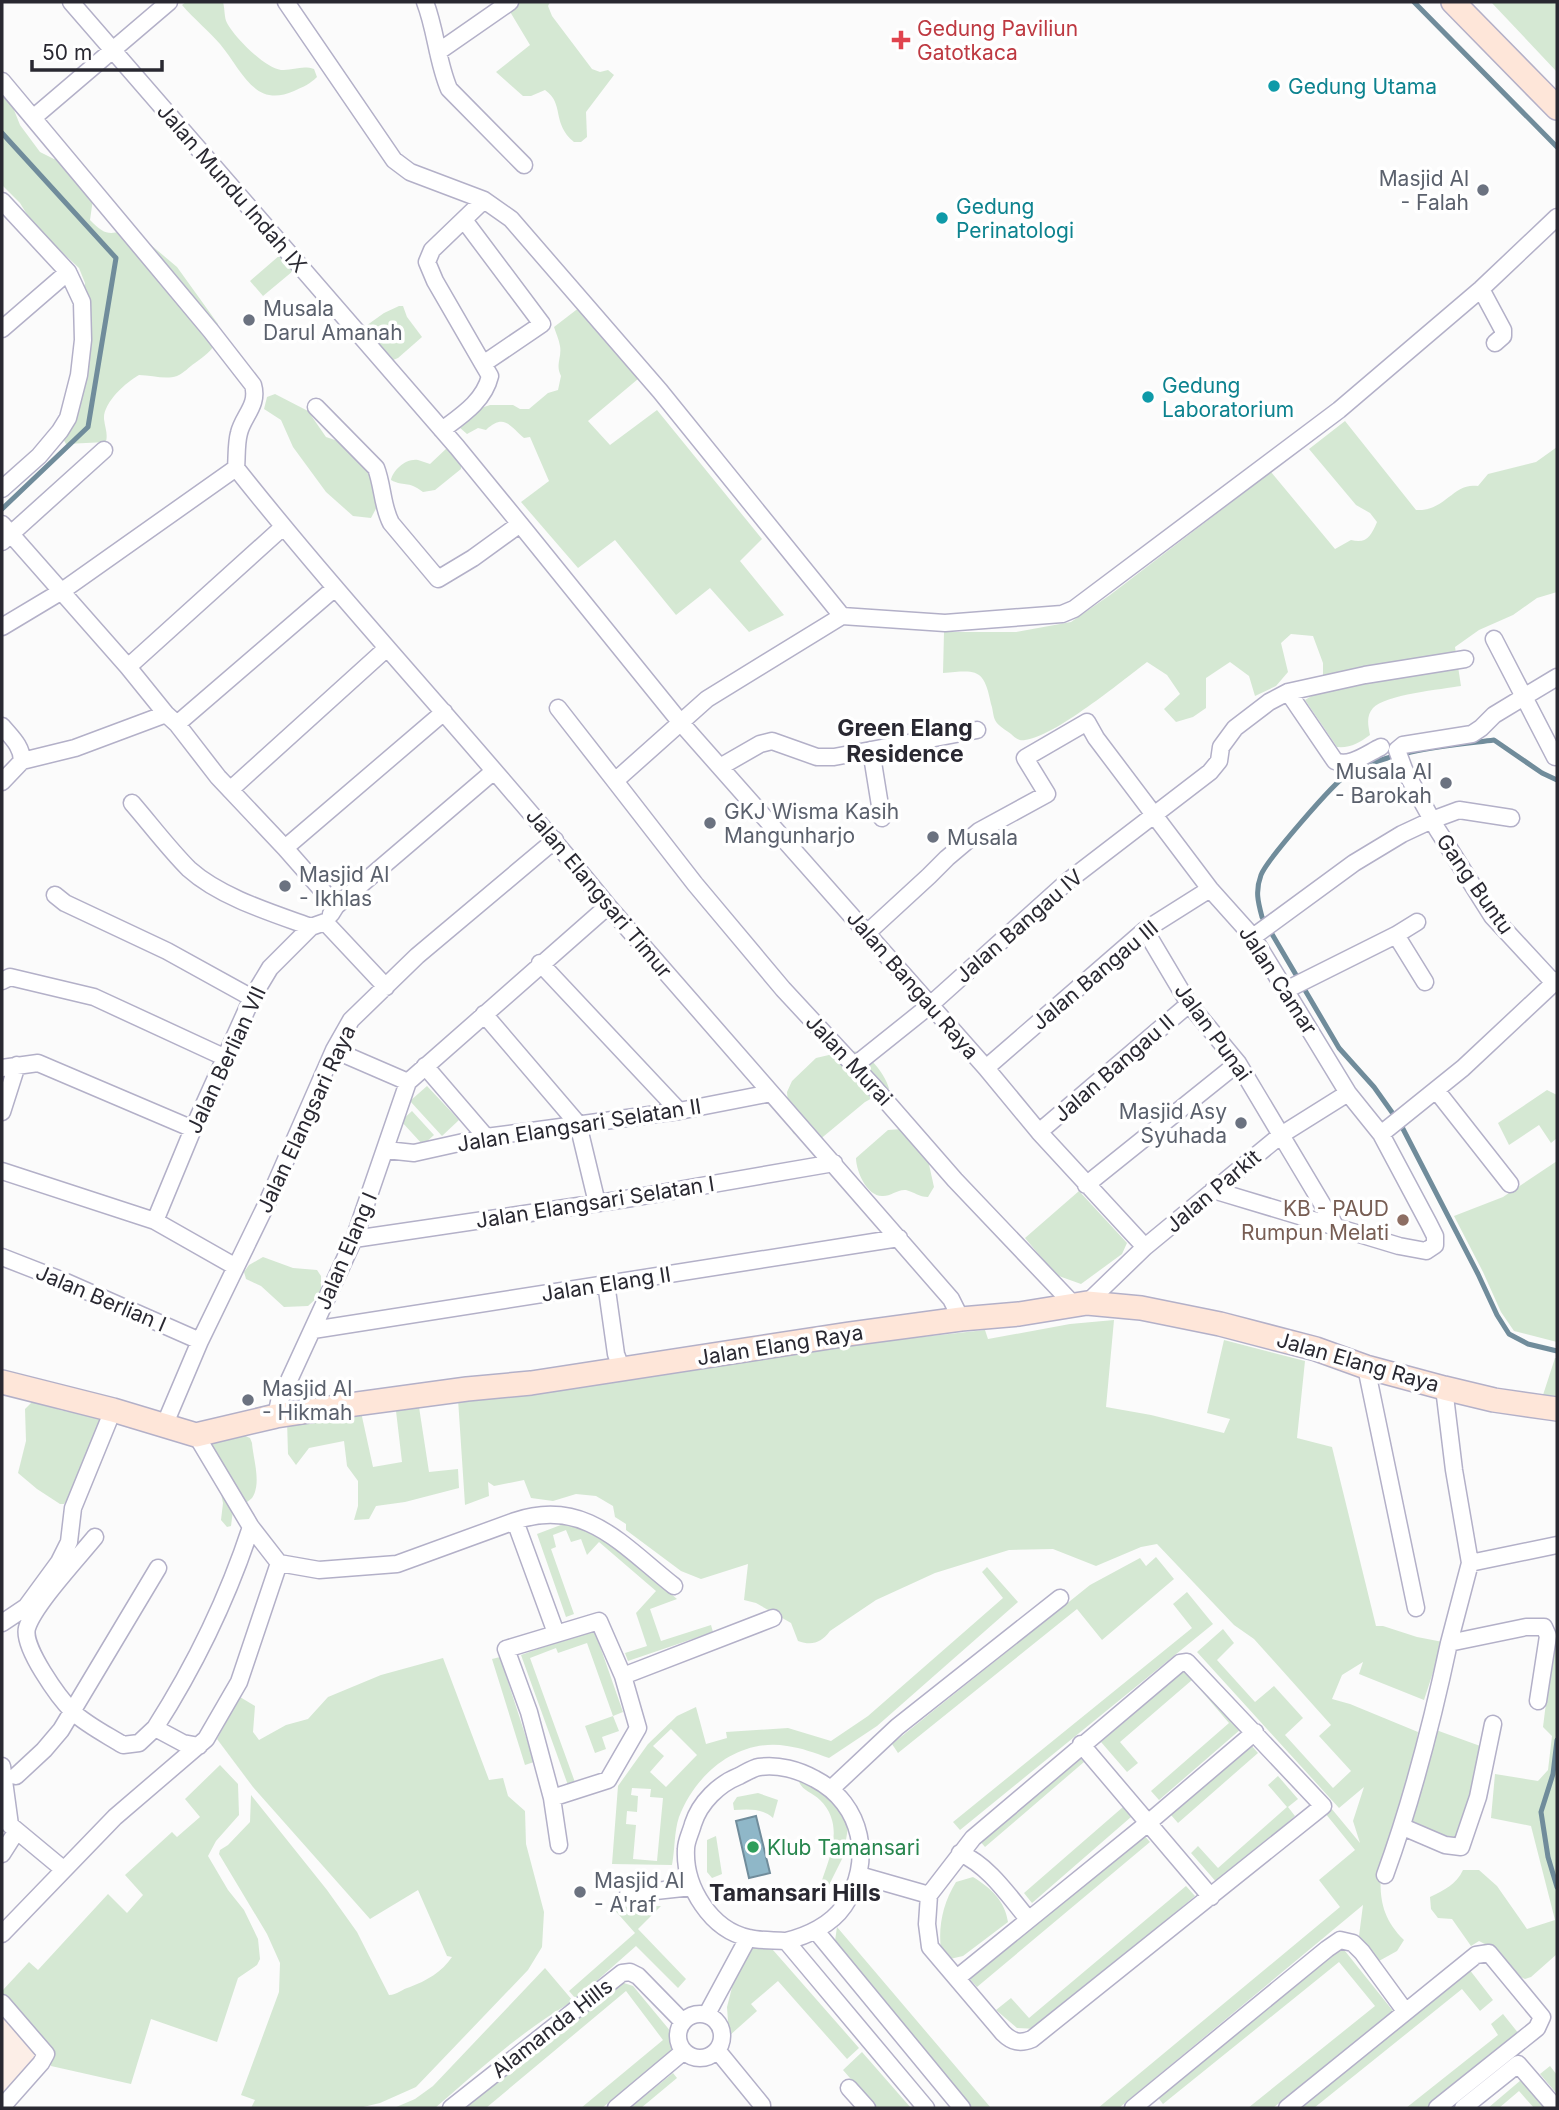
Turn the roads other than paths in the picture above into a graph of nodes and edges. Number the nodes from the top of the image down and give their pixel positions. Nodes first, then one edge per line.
1 (71, 2) edge
2 (169, 2) edge
3 (286, 2) edge
4 (425, 2) edge
5 (510, 2) edge
6 (1453, 2) edge
7 (113, 51) junction
8 (438, 52) junction
9 (2, 81) edge
10 (1557, 108) edge
11 (33, 118) junction
12 (524, 165) dead end
13 (484, 200) junction
14 (2, 201) edge
15 (1557, 217) edge
16 (464, 220) junction
17 (68, 272) junction
18 (1481, 289) junction
19 (2, 329) edge
20 (1495, 343) dead end
21 (483, 364) junction
22 (316, 407) dead end
23 (442, 430) junction
24 (104, 450) dead end
25 (236, 468) junction
26 (2, 489) edge
27 (520, 524) junction
28 (283, 527) junction
29 (5, 534) edge
30 (335, 588) junction
31 (62, 591) junction
32 (842, 616) junction
33 (2, 627) edge
34 (1494, 639) dead end
35 (387, 648) junction
36 (1465, 659) dead end
37 (128, 667) junction
38 (1557, 677) edge
39 (1288, 692) junction
40 (1523, 695) junction
41 (558, 708) dead end
42 (444, 712) junction
43 (172, 719) junction
44 (681, 723) junction
45 (2, 726) edge
46 (977, 730) dead end
47 (1381, 747) dead end
48 (871, 750) junction
49 (1555, 757) dead end
50 (22, 761) junction
51 (720, 767) junction
52 (494, 771) junction
53 (615, 781) junction
54 (2, 782) edge
55 (230, 789) junction
56 (132, 803) dead end
57 (1154, 816) junction
58 (882, 818) dead end
59 (1511, 818) dead end
60 (1432, 820) junction
61 (555, 840) junction
62 (285, 848) junction
63 (1210, 888) junction
64 (55, 895) dead end
65 (336, 906) junction
66 (608, 906) junction
67 (1417, 922) dead end
68 (318, 924) junction
69 (1263, 929) junction
70 (1145, 930) junction
71 (867, 933) junction
72 (1396, 935) junction
73 (540, 963) junction
74 (4, 974) edge
75 (1555, 981) edge
76 (1424, 982) dead end
77 (1295, 986) junction
78 (386, 987) junction
79 (252, 998) junction
80 (1189, 1004) junction
81 (929, 1006) junction
82 (484, 1014) junction
83 (334, 1050) junction
84 (226, 1058) junction
85 (1238, 1063) junction
86 (9, 1066) edge
87 (425, 1066) junction
88 (854, 1066) junction
89 (986, 1068) junction
90 (408, 1082) junction
91 (1436, 1090) junction
92 (771, 1093) junction
93 (1349, 1093) junction
94 (679, 1111) junction
95 (2, 1112) edge
96 (578, 1124) junction
97 (1390, 1127) junction
98 (192, 1129) junction
99 (1039, 1132) junction
100 (1281, 1135) junction
101 (486, 1137) junction
102 (386, 1150) junction
103 (834, 1163) junction
104 (2, 1171) edge
105 (1510, 1184) dead end
106 (1086, 1185) junction
107 (1213, 1190) junction
108 (597, 1203) junction
109 (155, 1221) junction
110 (1336, 1227) junction
111 (899, 1238) junction
112 (354, 1239) junction
113 (1145, 1247) junction
114 (2, 1257) edge
115 (236, 1267) junction
116 (606, 1283) junction
117 (1080, 1303) junction
118 (961, 1319) junction
119 (313, 1329) junction
120 (200, 1341) junction
121 (1366, 1367) junction
122 (622, 1370) junction
123 (2, 1382) edge
124 (1444, 1388) junction
125 (1557, 1409) edge
126 (113, 1410) junction
127 (276, 1416) junction
128 (164, 1426) junction
129 (196, 1435) junction
130 (515, 1521) junction
131 (251, 1527) junction
132 (95, 1537) dead end
133 (1557, 1545) edge
134 (279, 1563) junction
135 (1470, 1563) junction
136 (158, 1568) dead end
137 (674, 1586) dead end
138 (1059, 1598) dead end
139 (1416, 1608) dead end
140 (773, 1618) dead end
141 (2, 1623) edge
142 (556, 1633) junction
143 (1449, 1643) junction
144 (623, 1676) junction
145 (1538, 1701) dead end
146 (73, 1712) junction
147 (1493, 1724) dead end
148 (155, 1728) junction
149 (1255, 1731) junction
150 (1081, 1744) junction
151 (199, 1746) junction
152 (2, 1766) edge
153 (16, 1776) dead end
154 (832, 1788) junction
155 (552, 1798) junction
156 (1148, 1823) junction
157 (7, 1827) edge
158 (1403, 1827) junction
159 (559, 1845) dead end
160 (960, 1853) junction
161 (2, 1854) edge
162 (63, 1869) junction
163 (859, 1875) junction
164 (1385, 1875) dead end
165 (692, 1887) junction
166 (628, 1894) dead end
167 (929, 1895) junction
168 (1211, 1897) junction
169 (1028, 1919) junction
170 (816, 1931) junction
171 (2, 1934) edge
172 (748, 1938) junction
173 (786, 1941) junction
174 (957, 1978) junction
175 (2, 2003) edge
176 (1405, 2011) junction
177 (707, 2014) junction
178 (683, 2022) junction
179 (718, 2050) junction
180 (684, 2051) junction
181 (849, 2088) dead end
182 (1140, 2105) edge
183 (2, 2106) edge
184 (451, 2108) edge
185 (616, 2108) edge
186 (762, 2108) edge
187 (867, 2108) edge
188 (926, 2108) edge
189 (962, 2108) edge
190 (1287, 2108) edge
191 (1437, 2108) edge
192 (1463, 2108) edge
193 (1556, 2108) edge

1 - 7 street, Jalan Mundu Indah IX
2 - 7 street
3 - 13 street
4 - 8 street
5 - 8 street
6 - 10 main road
7 - 11 street
7 - 23 street, Jalan Mundu Indah IX
8 - 12 street
9 - 11 street
11 - 25 street
13 - 16 street
13 - 32 street
14 - 17 street
15 - 18 street
16 - 21 street
16 - 21 street
17 - 19 street
17 - 26 street
18 - 20 street
18 - 32 street
21 - 23 street
22 - 27 street
23 - 27 street, Jalan Mundu Indah IX
24 - 29 street
25 - 28 street, Jalan Elangsari Timur
25 - 31 street
27 - 44 street, Jalan Bangau Raya
28 - 30 street, Jalan Elangsari Timur
28 - 37 street
29 - 31 street
30 - 35 street, Jalan Elangsari Timur
30 - 43 street
31 - 33 street
31 - 37 street
32 - 44 street
34 - 40 street
35 - 42 street, Jalan Elangsari Timur
35 - 55 street
36 - 39 street, Jalan Bangau IV
37 - 43 street
38 - 40 street, Gang Buntu
39 - 47 street
39 - 57 street, Jalan Bangau IV
40 - 49 street
40 - 60 street, Gang Buntu
41 - 53 street, Jalan Murai
42 - 52 street, Jalan Elangsari Timur
42 - 62 street
43 - 50 street
43 - 55 street
44 - 51 street, Jalan Bangau Raya
44 - 53 street
45 - 50 street
46 - 48 street
48 - 51 street
48 - 58 street
50 - 54 street
51 - 71 street, Jalan Bangau Raya
52 - 61 street, Jalan Elangsari Timur
52 - 65 street, Jalan Berlian VII
53 - 88 street, Jalan Murai
55 - 62 street
56 - 68 street
57 - 63 street, Jalan Camar
57 - 71 street, Jalan Camar
57 - 81 street, Jalan Bangau IV
59 - 60 street
60 - 69 street
60 - 75 street, Gang Buntu
61 - 66 street, Jalan Elangsari Timur
61 - 78 street, Jalan Elangsari Raya
62 - 65 street
63 - 69 street, Jalan Camar
63 - 70 street, Jalan Bangau III
64 - 79 street
65 - 68 street, Jalan Berlian VII
66 - 73 street
66 - 92 street, Jalan Elangsari Timur
67 - 72 street
68 - 78 street
68 - 79 street, Jalan Berlian VII
69 - 77 street, Jalan Camar
70 - 80 street, Jalan Punai
70 - 89 street, Jalan Bangau III
71 - 81 street, Jalan Bangau Raya
72 - 76 street
72 - 77 street
73 - 82 street
73 - 94 street
74 - 84 street
75 - 91 street
77 - 93 street, Jalan Camar
78 - 83 street, Jalan Elangsari Raya
79 - 84 street, Jalan Berlian VII
80 - 85 street, Jalan Punai
80 - 99 street, Jalan Bangau II
81 - 88 street, Jalan Bangau IV
81 - 89 street, Jalan Bangau Raya
82 - 87 street
82 - 96 street
83 - 90 street
83 - 115 street, Jalan Elangsari Raya
84 - 98 street, Jalan Berlian VII
85 - 100 street, Jalan Punai
85 - 106 street
86 - 95 street
86 - 98 street
87 - 90 street
87 - 101 street
88 - 117 street, Jalan Murai
89 - 99 street, Jalan Bangau Raya
90 - 102 street, Jalan Elang I
91 - 97 street
91 - 105 street
92 - 94 street, Jalan Elangsari Selatan II
92 - 103 street, Jalan Elangsari Timur
93 - 97 street, Jalan Camar
93 - 100 street, Jalan Parkit
94 - 96 street, Jalan Elangsari Selatan II
96 - 101 street, Jalan Elangsari Selatan II
96 - 108 street
97 - 110 street, Jalan Camar
98 - 109 street, Jalan Berlian VII
99 - 106 street, Jalan Bangau Raya
100 - 107 street, Jalan Parkit
100 - 110 street, Jalan Punai
101 - 102 street, Jalan Elangsari Selatan II
102 - 112 street, Jalan Elang I
103 - 108 street, Jalan Elangsari Selatan I
103 - 111 street, Jalan Elangsari Timur
104 - 109 street
106 - 113 street, Jalan Bangau Raya
107 - 110 street
107 - 113 street, Jalan Parkit
108 - 112 street, Jalan Elangsari Selatan I
109 - 115 street
111 - 116 street, Jalan Elang II
111 - 118 street, Jalan Elangsari Timur
112 - 119 street, Jalan Elang I
113 - 117 street, Jalan Parkit
114 - 120 street, Jalan Berlian I
115 - 120 street, Jalan Elangsari Raya
116 - 119 street, Jalan Elang II
116 - 122 street
117 - 118 main road, Jalan Elang Raya
117 - 121 main road, Jalan Elang Raya
118 - 122 main road, Jalan Elang Raya
119 - 127 street, Jalan Elang I
120 - 128 street, Jalan Elangsari Raya
121 - 124 main road, Jalan Elang Raya
121 - 139 street
122 - 127 main road, Jalan Elang Raya
123 - 126 main road, Jalan Elang Raya
124 - 125 main road, Jalan Elang Raya
124 - 135 street
126 - 128 main road, Jalan Elang Raya
126 - 141 street
127 - 129 main road, Jalan Elang Raya
128 - 129 main road, Jalan Elang Raya
129 - 131 street
130 - 134 street
130 - 137 street
130 - 142 street
131 - 134 street
131 - 148 street
132 - 146 street
133 - 135 street
134 - 151 street
135 - 143 street
136 - 146 street
138 - 154 street
140 - 144 street
142 - 144 street
142 - 155 street
143 - 145 street
143 - 158 street
144 - 155 street
146 - 148 street
146 - 153 street
147 - 158 street
148 - 151 street
149 - 150 street
149 - 156 street
149 - 168 street
150 - 156 street
150 - 160 street
151 - 162 street
152 - 157 street
154 - 163 street
154 - 165 street
155 - 159 street
156 - 168 street
156 - 169 street
157 - 161 street
157 - 162 street
158 - 164 street
160 - 167 street
160 - 169 street
162 - 171 street
163 - 167 street
163 - 170 street
165 - 166 street
165 - 172 street
167 - 174 street
168 - 174 street
169 - 174 street
170 - 173 street
170 - 189 street
172 - 173 street
172 - 177 street
173 - 188 street
175 - 183 street
176 - 182 street
176 - 190 street
176 - 191 street
177 - 178 street
177 - 179 street
178 - 180 street
178 - 184 street, Alamanda Hills
179 - 180 street
179 - 186 street
180 - 185 street
181 - 187 street
192 - 193 street

